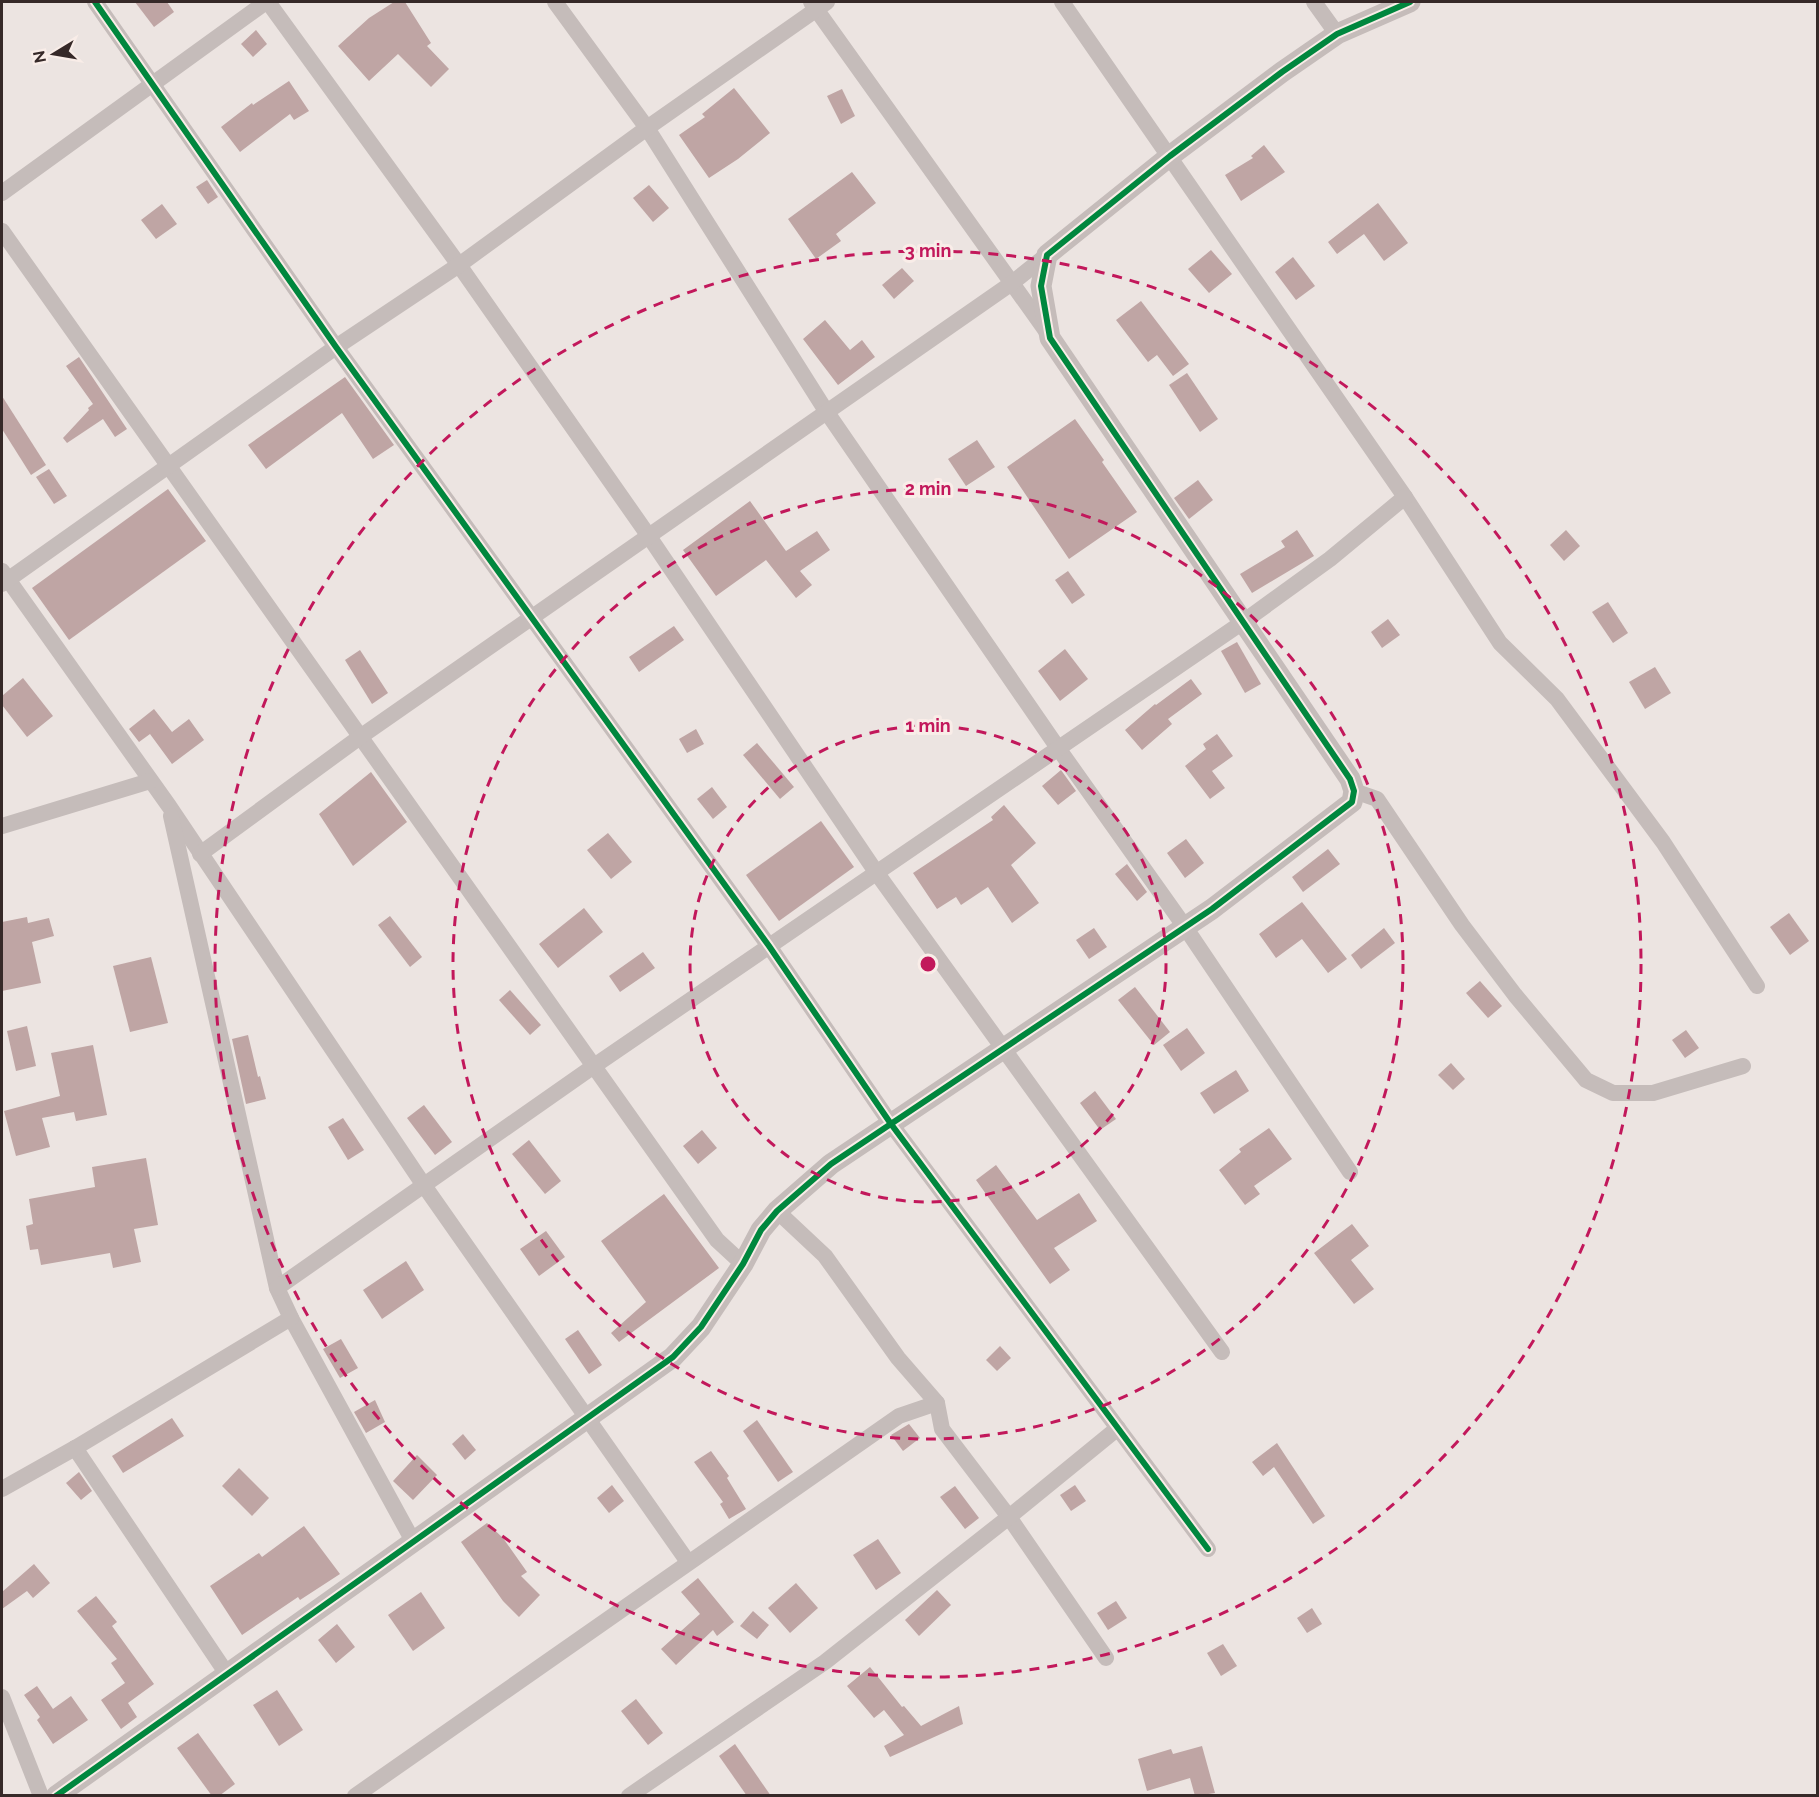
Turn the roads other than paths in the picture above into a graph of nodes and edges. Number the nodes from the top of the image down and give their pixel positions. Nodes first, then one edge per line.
1 (95, 2) edge
2 (267, 2) edge
3 (555, 2) edge
4 (1062, 2) edge
5 (1314, 2) edge
6 (1410, 2) edge
7 (818, 4) edge
8 (1337, 34) junction
9 (153, 85) junction
10 (647, 128) junction
11 (1170, 156) junction
12 (2, 193) edge
13 (2, 231) edge
14 (1047, 255) junction
15 (459, 265) junction
16 (1012, 283) junction
17 (1050, 338) junction
18 (336, 347) junction
19 (826, 411) junction
20 (168, 465) junction
21 (1405, 497) junction
22 (648, 535) junction
23 (4, 578) edge
24 (531, 618) junction
25 (1243, 622) junction
26 (360, 737) junction
27 (1058, 747) junction
28 (150, 781) junction
29 (1354, 791) junction
30 (169, 806) junction
31 (2, 826) edge
32 (200, 854) junction
33 (876, 872) junction
34 (1185, 927) junction
35 (769, 946) junction
36 (1757, 986) dead end
37 (1004, 1048) junction
38 (594, 1066) junction
39 (1743, 1066) dead end
40 (891, 1124) junction
41 (1350, 1172) dead end
42 (423, 1184) junction
43 (777, 1212) junction
44 (743, 1264) junction
45 (277, 1288) junction
46 (291, 1318) junction
47 (1222, 1352) dead end
48 (937, 1403) junction
49 (586, 1417) junction
50 (1118, 1428) junction
51 (75, 1448) junction
52 (2, 1489) edge
53 (1009, 1517) junction
54 (414, 1543) junction
55 (1208, 1549) dead end
56 (688, 1562) junction
57 (1106, 1658) dead end
58 (227, 1674) junction
59 (2, 1697) edge
60 (41, 1796) edge
61 (56, 1796) edge
62 (355, 1796) edge
63 (629, 1796) edge

1 - 9 street
2 - 9 street
2 - 15 street
3 - 10 street
4 - 11 street
5 - 8 street
6 - 8 street
7 - 10 street
7 - 16 street
8 - 11 street
9 - 12 street
9 - 18 street
10 - 15 street
10 - 19 street
11 - 14 street
11 - 21 street
13 - 20 street
14 - 16 street
14 - 17 street
15 - 18 street
15 - 22 street
16 - 17 street
16 - 19 street
17 - 25 street
18 - 20 street
18 - 24 street
19 - 22 street
19 - 27 street
20 - 23 street
20 - 26 street
21 - 25 street
21 - 36 street
22 - 24 street
22 - 33 street
23 - 28 street
24 - 26 street
24 - 35 street
25 - 27 street
25 - 29 street
26 - 32 street
26 - 38 street
27 - 33 street
27 - 34 street
28 - 30 street
28 - 31 street
29 - 34 street
29 - 39 street
30 - 32 street
30 - 45 street
32 - 42 street
33 - 35 street
33 - 37 street
34 - 37 street
34 - 41 street
35 - 38 street
35 - 40 street
37 - 40 street
37 - 47 street
38 - 42 street
38 - 44 street
40 - 43 street
40 - 50 street
42 - 45 street
42 - 49 street
43 - 44 street
43 - 48 street
44 - 49 street
45 - 46 street
46 - 51 street
46 - 54 street
48 - 53 street
48 - 56 street
49 - 54 street
49 - 56 street
50 - 53 street
50 - 55 street
51 - 52 street
51 - 58 street
53 - 57 street
53 - 63 street
54 - 58 street
56 - 62 street
58 - 61 street
59 - 60 street

